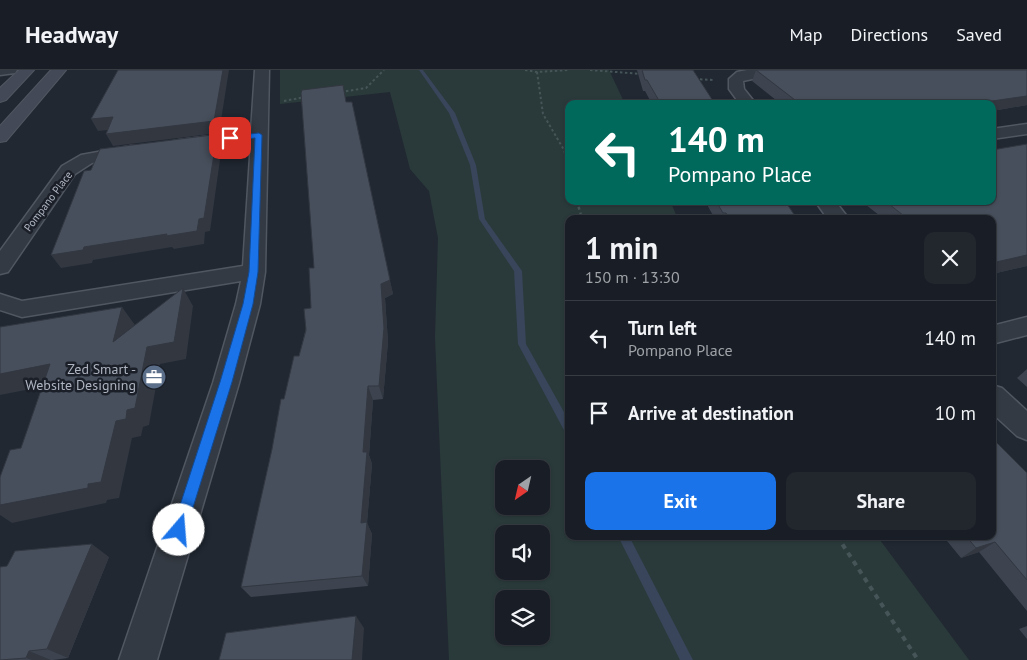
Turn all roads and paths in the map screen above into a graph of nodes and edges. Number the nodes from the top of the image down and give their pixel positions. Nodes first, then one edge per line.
1 (10, 70) edge
2 (27, 70) edge
3 (59, 70) edge
4 (262, 70) edge
5 (384, 70) edge
6 (525, 70) edge
7 (569, 70) edge
8 (590, 70) edge
9 (775, 70) edge
10 (0, 71) edge
11 (537, 72) junction
12 (648, 75) edge
13 (687, 78) edge
14 (717, 80) dead end
15 (338, 92) edge
16 (310, 96) edge
17 (0, 97) edge
18 (745, 100) edge
19 (276, 102) dead end
20 (1027, 129) edge
21 (996, 133) edge
22 (259, 135) junction
23 (0, 137) edge
24 (565, 154) edge
25 (828, 205) edge
26 (836, 215) edge
27 (0, 267) edge
28 (254, 272) junction
29 (0, 302) edge
30 (1027, 326) edge
31 (996, 334) edge
32 (996, 400) edge
33 (1027, 428) edge
34 (840, 540) edge
35 (138, 660) edge
36 (918, 660) edge

1 - 10 street
2 - 17 main road
3 - 23 main road
4 - 22 street
5 - 15 path
6 - 11 path
7 - 11 path
8 - 12 path
9 - 18 street
11 - 24 path
13 - 14 path
16 - 19 path
20 - 21 street
22 - 27 street, Pompano Place
22 - 28 street
25 - 26 street
28 - 29 street
28 - 35 street
30 - 31 street
32 - 33 street
34 - 36 path

